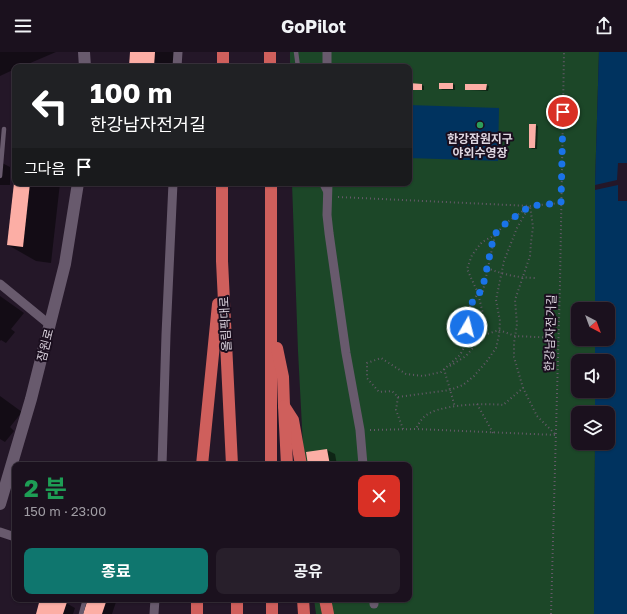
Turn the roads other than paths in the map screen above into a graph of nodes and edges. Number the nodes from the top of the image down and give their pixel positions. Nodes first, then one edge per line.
1 (84, 52) edge
2 (178, 52) edge
3 (223, 52) edge
4 (270, 52) edge
5 (296, 52) edge
6 (327, 52) edge
7 (84, 64) edge
8 (177, 64) edge
9 (223, 64) edge
10 (270, 64) edge
11 (298, 64) edge
12 (327, 64) edge
13 (4, 129) dead end
14 (1, 144) edge
15 (0, 176) edge
16 (78, 186) edge
17 (173, 186) edge
18 (222, 186) edge
19 (271, 186) edge
20 (323, 186) edge
21 (328, 186) edge
22 (328, 196) junction
23 (222, 261) junction
24 (0, 284) edge
25 (272, 322) junction
26 (50, 325) junction
27 (284, 406) junction
28 (12, 462) edge
29 (162, 462) edge
30 (202, 462) edge
31 (232, 462) edge
32 (272, 462) edge
33 (287, 462) edge
34 (300, 462) edge
35 (363, 462) edge
36 (12, 463) edge
37 (0, 504) edge
38 (0, 532) edge
39 (12, 537) edge
40 (84, 602) edge
41 (155, 602) edge
42 (197, 602) edge
43 (237, 602) edge
44 (272, 602) edge
45 (303, 602) edge
46 (326, 602) edge
47 (81, 614) edge
48 (154, 614) edge
49 (197, 614) edge
50 (237, 614) edge
51 (272, 614) edge
52 (304, 614) edge
53 (328, 614) edge

1 - 7 main road
2 - 8 street
3 - 9 highway
4 - 10 highway
5 - 11 lane
6 - 12 street
13 - 14 lane
14 - 15 lane
16 - 26 main road, 잠원로
17 - 29 street
18 - 23 highway, 올림픽대로
19 - 25 highway
20 - 22 lane
21 - 22 street
22 - 35 street
23 - 30 highway
23 - 31 highway, 올림픽대로
24 - 26 street
25 - 27 highway
25 - 32 highway
26 - 28 main road, 잠원로
27 - 33 highway
27 - 34 highway
36 - 37 main road, 잠원로
38 - 39 street
40 - 47 lane
41 - 48 street
42 - 49 highway
43 - 50 highway
44 - 51 highway
45 - 52 highway
46 - 53 highway

